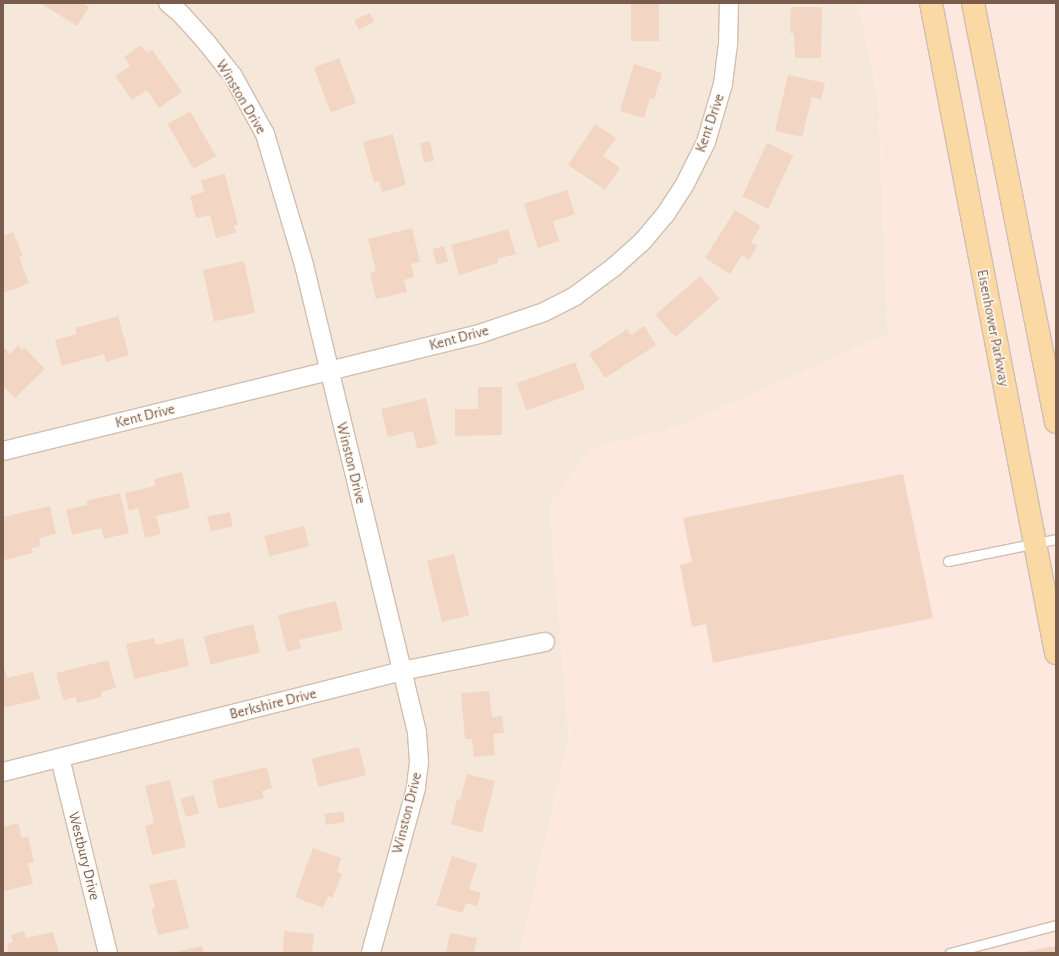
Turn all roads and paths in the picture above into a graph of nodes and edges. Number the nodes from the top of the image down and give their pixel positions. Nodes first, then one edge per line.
1 (168, 3) edge
2 (729, 3) edge
3 (931, 3) edge
4 (972, 3) edge
5 (328, 370) junction
6 (1056, 422) edge
7 (3, 452) edge
8 (1056, 539) edge
9 (1035, 543) junction
10 (948, 561) dead end
11 (545, 642) dead end
12 (1056, 653) edge
13 (402, 672) junction
14 (60, 758) junction
15 (3, 772) edge
16 (1056, 925) edge
17 (108, 953) edge
18 (371, 953) edge
19 (950, 953) edge

1 - 5 street, Winston Drive
2 - 5 street, Kent Drive
3 - 9 main road, Eisenhower Parkway
4 - 6 main road
5 - 7 street, Kent Drive
5 - 13 street, Winston Drive
8 - 9 lane
9 - 10 lane
9 - 12 main road, Eisenhower Parkway
11 - 13 street, Berkshire Drive
13 - 14 street, Berkshire Drive
13 - 18 street, Winston Drive
14 - 15 street, Berkshire Drive
14 - 17 street, Westbury Drive
16 - 19 lane

